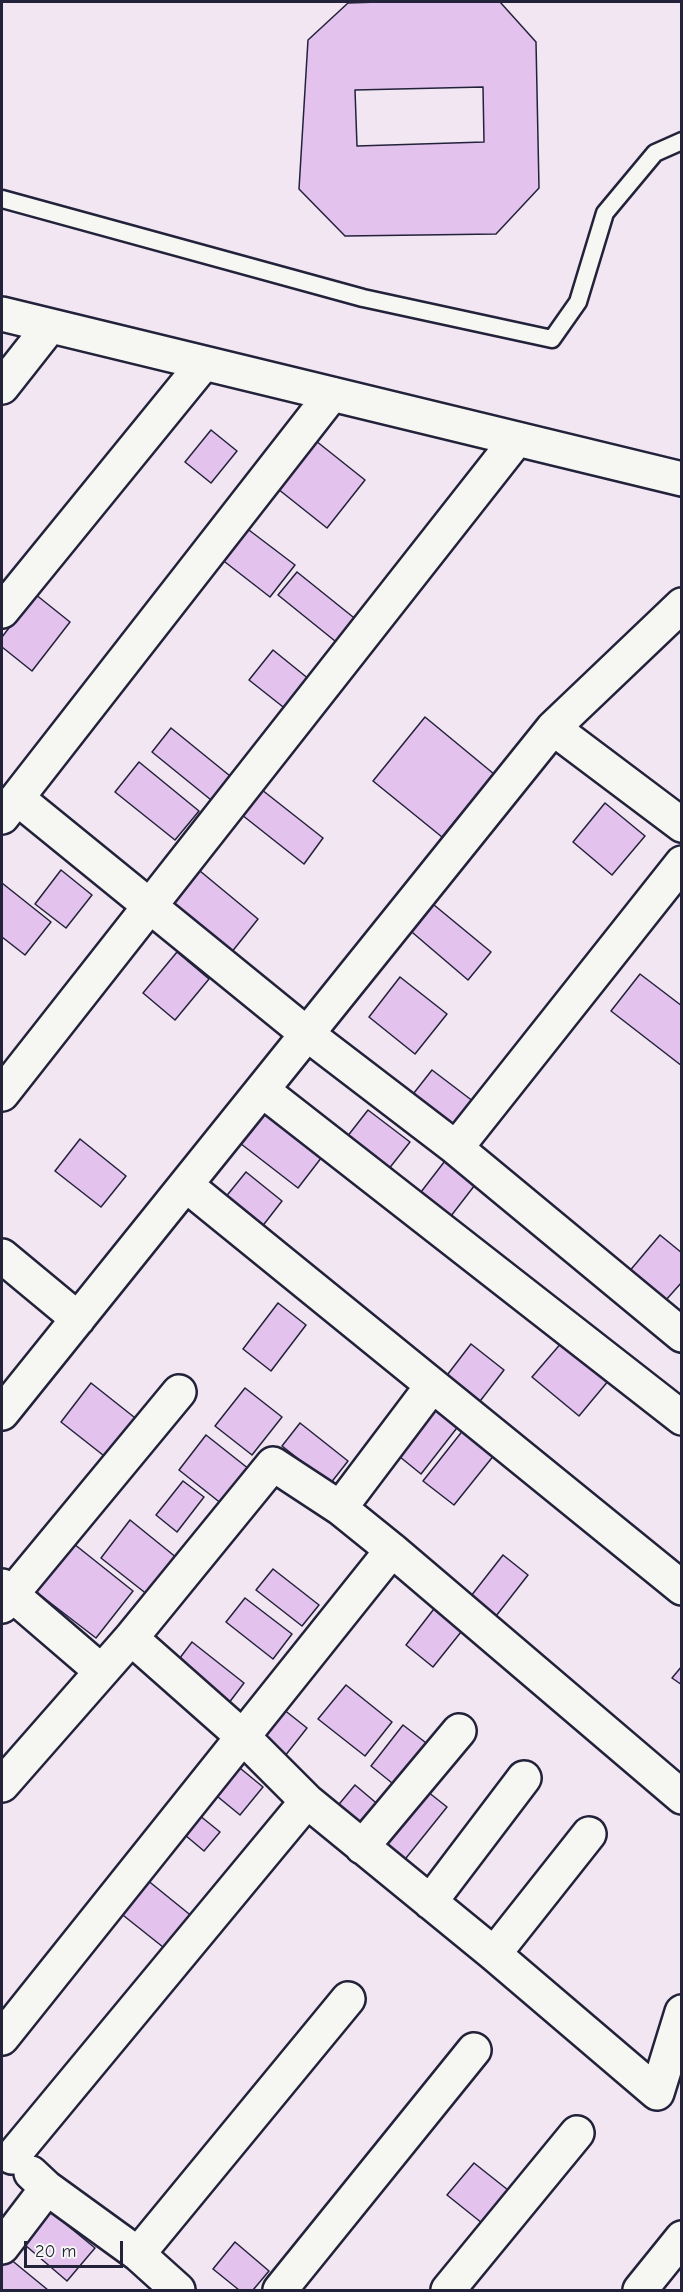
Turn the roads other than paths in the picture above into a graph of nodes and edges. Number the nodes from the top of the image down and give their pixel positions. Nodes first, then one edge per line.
1 (681, 141) edge
2 (2, 199) edge
3 (2, 314) edge
4 (50, 326) junction
5 (204, 363) junction
6 (2, 387) edge
7 (332, 394) junction
8 (517, 439) junction
9 (681, 479) edge
10 (681, 604) edge
11 (2, 611) edge
12 (553, 728) junction
13 (9, 807) edge
14 (681, 825) edge
15 (681, 863) edge
16 (150, 906) junction
17 (307, 1034) junction
18 (262, 1090) junction
19 (2, 1094) edge
20 (456, 1148) junction
21 (186, 1185) junction
22 (2, 1256) edge
23 (78, 1319) junction
24 (681, 1335) edge
25 (432, 1386) junction
26 (179, 1392) dead end
27 (2, 1413) edge
28 (681, 1418) edge
29 (340, 1508) junction
30 (392, 1550) junction
31 (681, 1588) edge
32 (4, 1595) edge
33 (131, 1638) junction
34 (101, 1671) junction
35 (459, 1731) dead end
36 (243, 1737) junction
37 (524, 1778) dead end
38 (2, 1785) edge
39 (681, 1797) edge
40 (307, 1801) junction
41 (589, 1834) dead end
42 (362, 1847) junction
43 (430, 1902) junction
44 (494, 1954) junction
45 (348, 1999) dead end
46 (681, 2012) edge
47 (2, 2038) edge
48 (474, 2050) dead end
49 (577, 2133) dead end
50 (7, 2153) edge
51 (47, 2188) junction
52 (681, 2238) edge
53 (2, 2247) edge
54 (138, 2254) junction
55 (178, 2290) edge
56 (280, 2290) edge
57 (448, 2290) edge
58 (640, 2290) edge

1 - 2 lane
3 - 4 street
4 - 5 street
4 - 6 street
5 - 7 street
5 - 11 street
7 - 8 street
7 - 13 street
8 - 9 street
8 - 16 street
10 - 12 street
12 - 14 street
12 - 17 street
13 - 16 street
15 - 20 street
16 - 17 street
16 - 19 street
17 - 18 street
17 - 20 street
18 - 21 street
18 - 28 street
20 - 24 street
21 - 23 street
21 - 25 street
22 - 23 street
23 - 27 street
25 - 29 street
25 - 31 street
26 - 32 street
29 - 30 street
29 - 33 street
30 - 36 street
30 - 39 street
32 - 34 street
33 - 34 street
33 - 36 street
34 - 38 street
35 - 42 street
36 - 40 street
36 - 47 street
37 - 43 street
40 - 42 street
40 - 50 street
41 - 44 street
42 - 43 street
43 - 44 street
44 - 46 street
45 - 54 street
48 - 56 street
49 - 57 street
50 - 51 street
51 - 53 street
51 - 54 street
52 - 58 street
54 - 55 street

